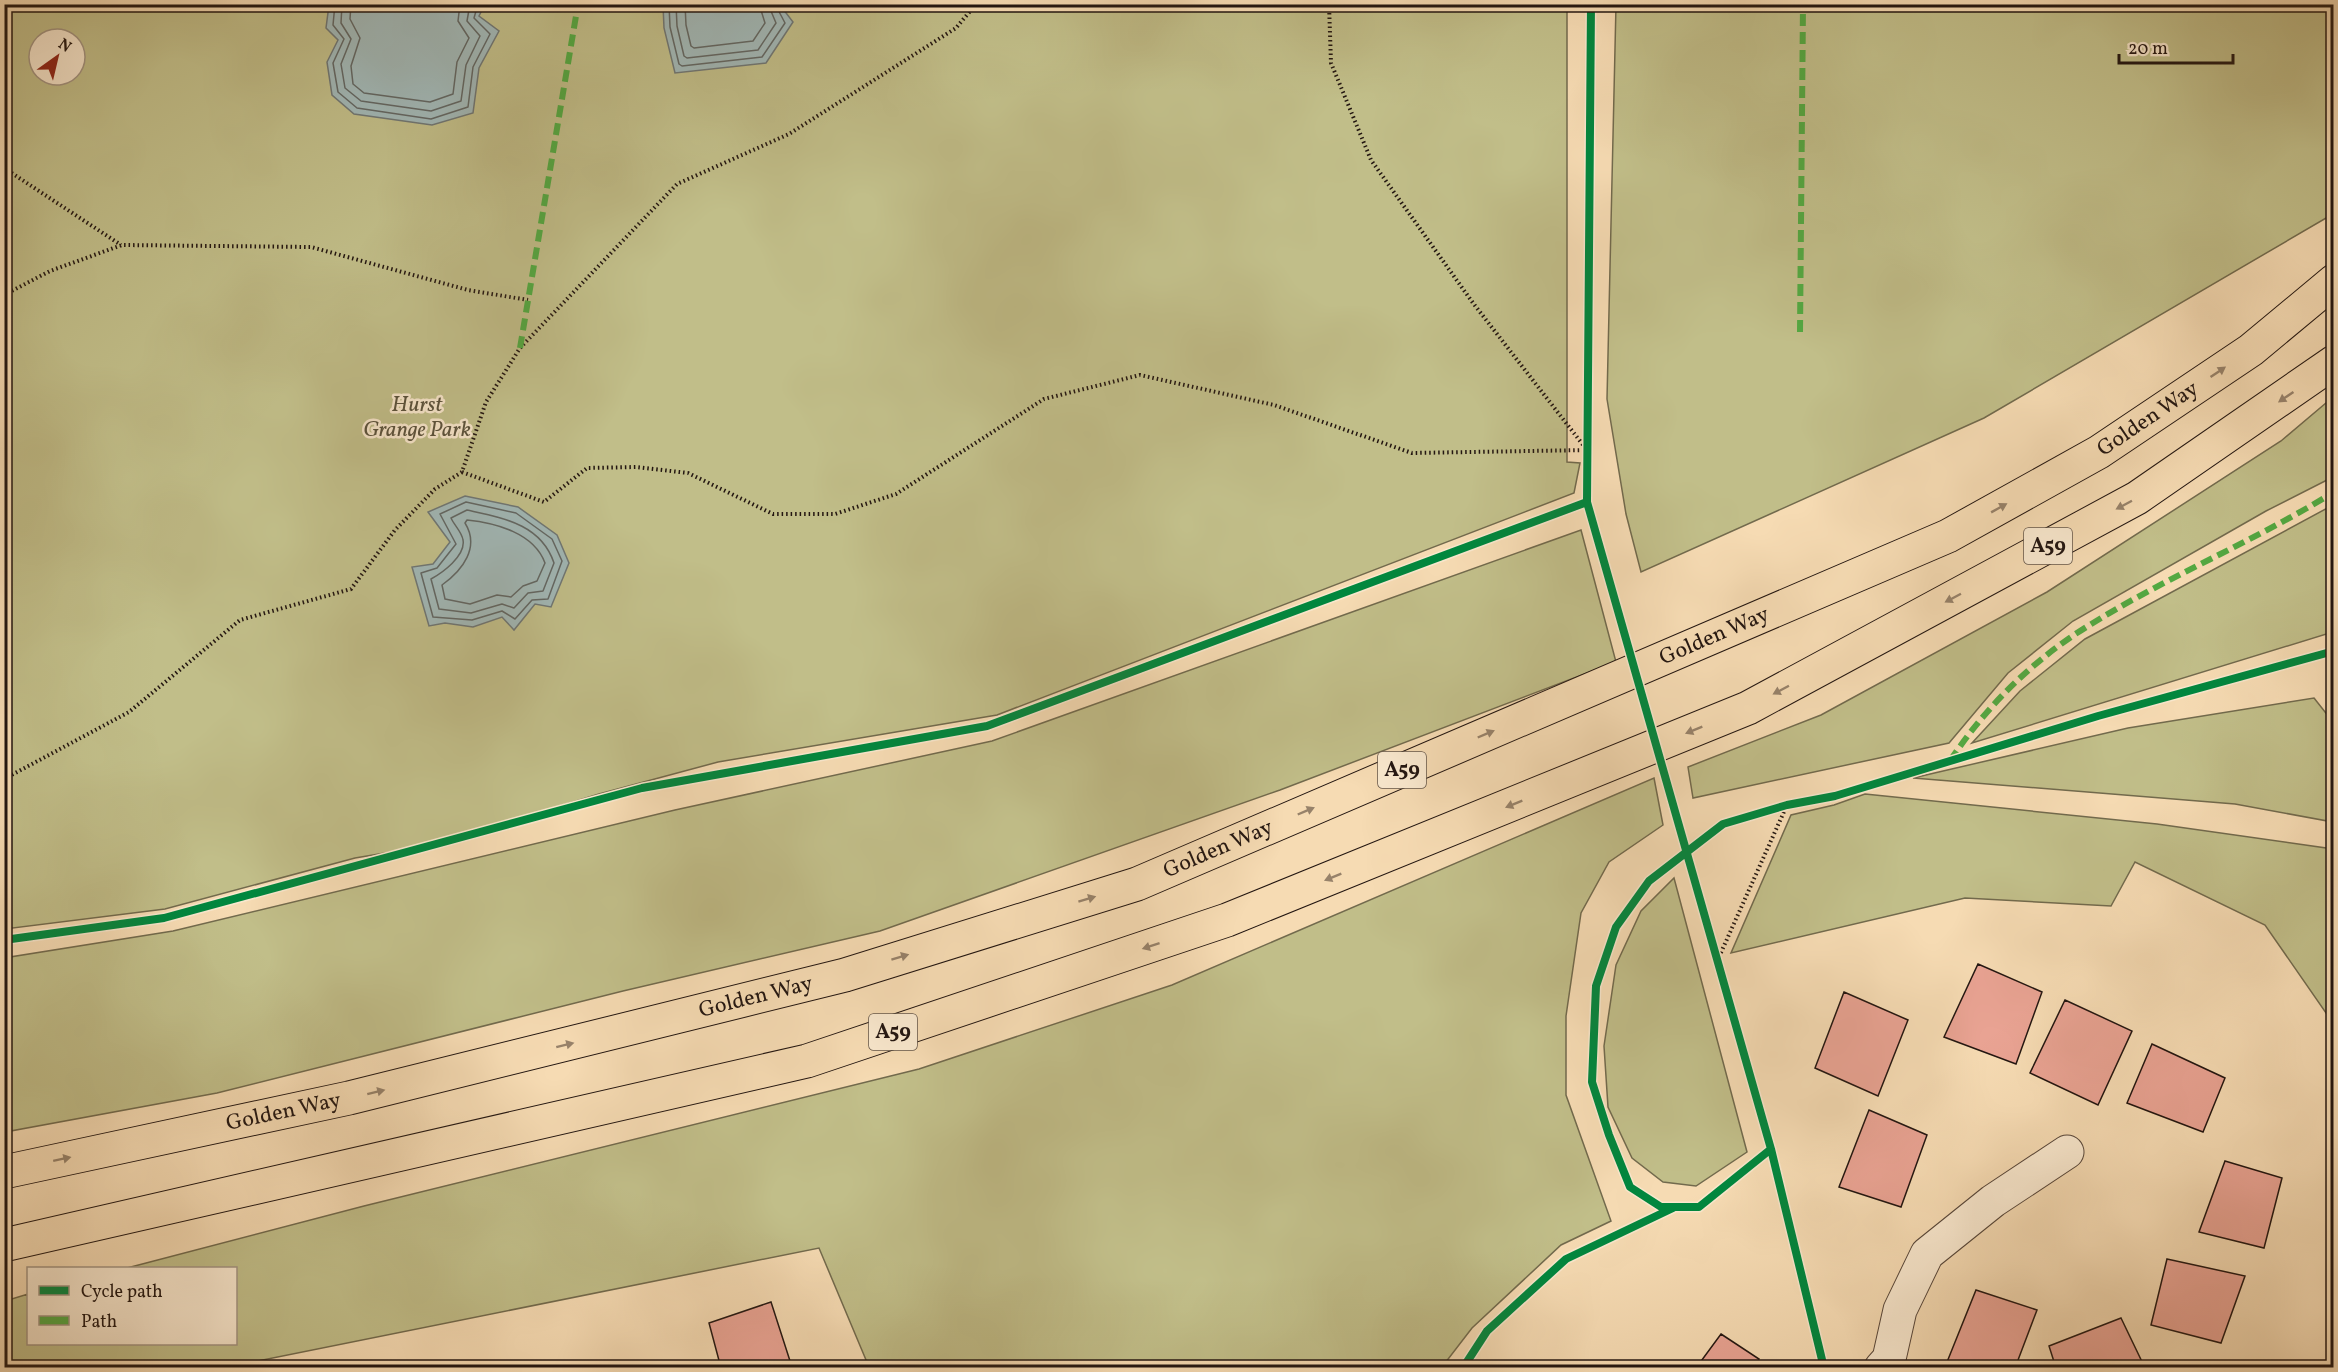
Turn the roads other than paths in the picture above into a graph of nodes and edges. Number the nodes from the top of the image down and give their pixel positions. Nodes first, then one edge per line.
1 (2334, 280) edge
2 (2334, 362) edge
3 (2067, 1152) dead end
4 (4, 1172) edge
5 (90, 1224) junction
6 (4, 1245) edge
7 (4, 1253) edge
8 (1881, 1368) edge

4 -> 1 highway, Golden Way / A59
2 -> 5 highway, A59
3 - 8 street
5 - 6 highway, A59
5 - 7 highway

